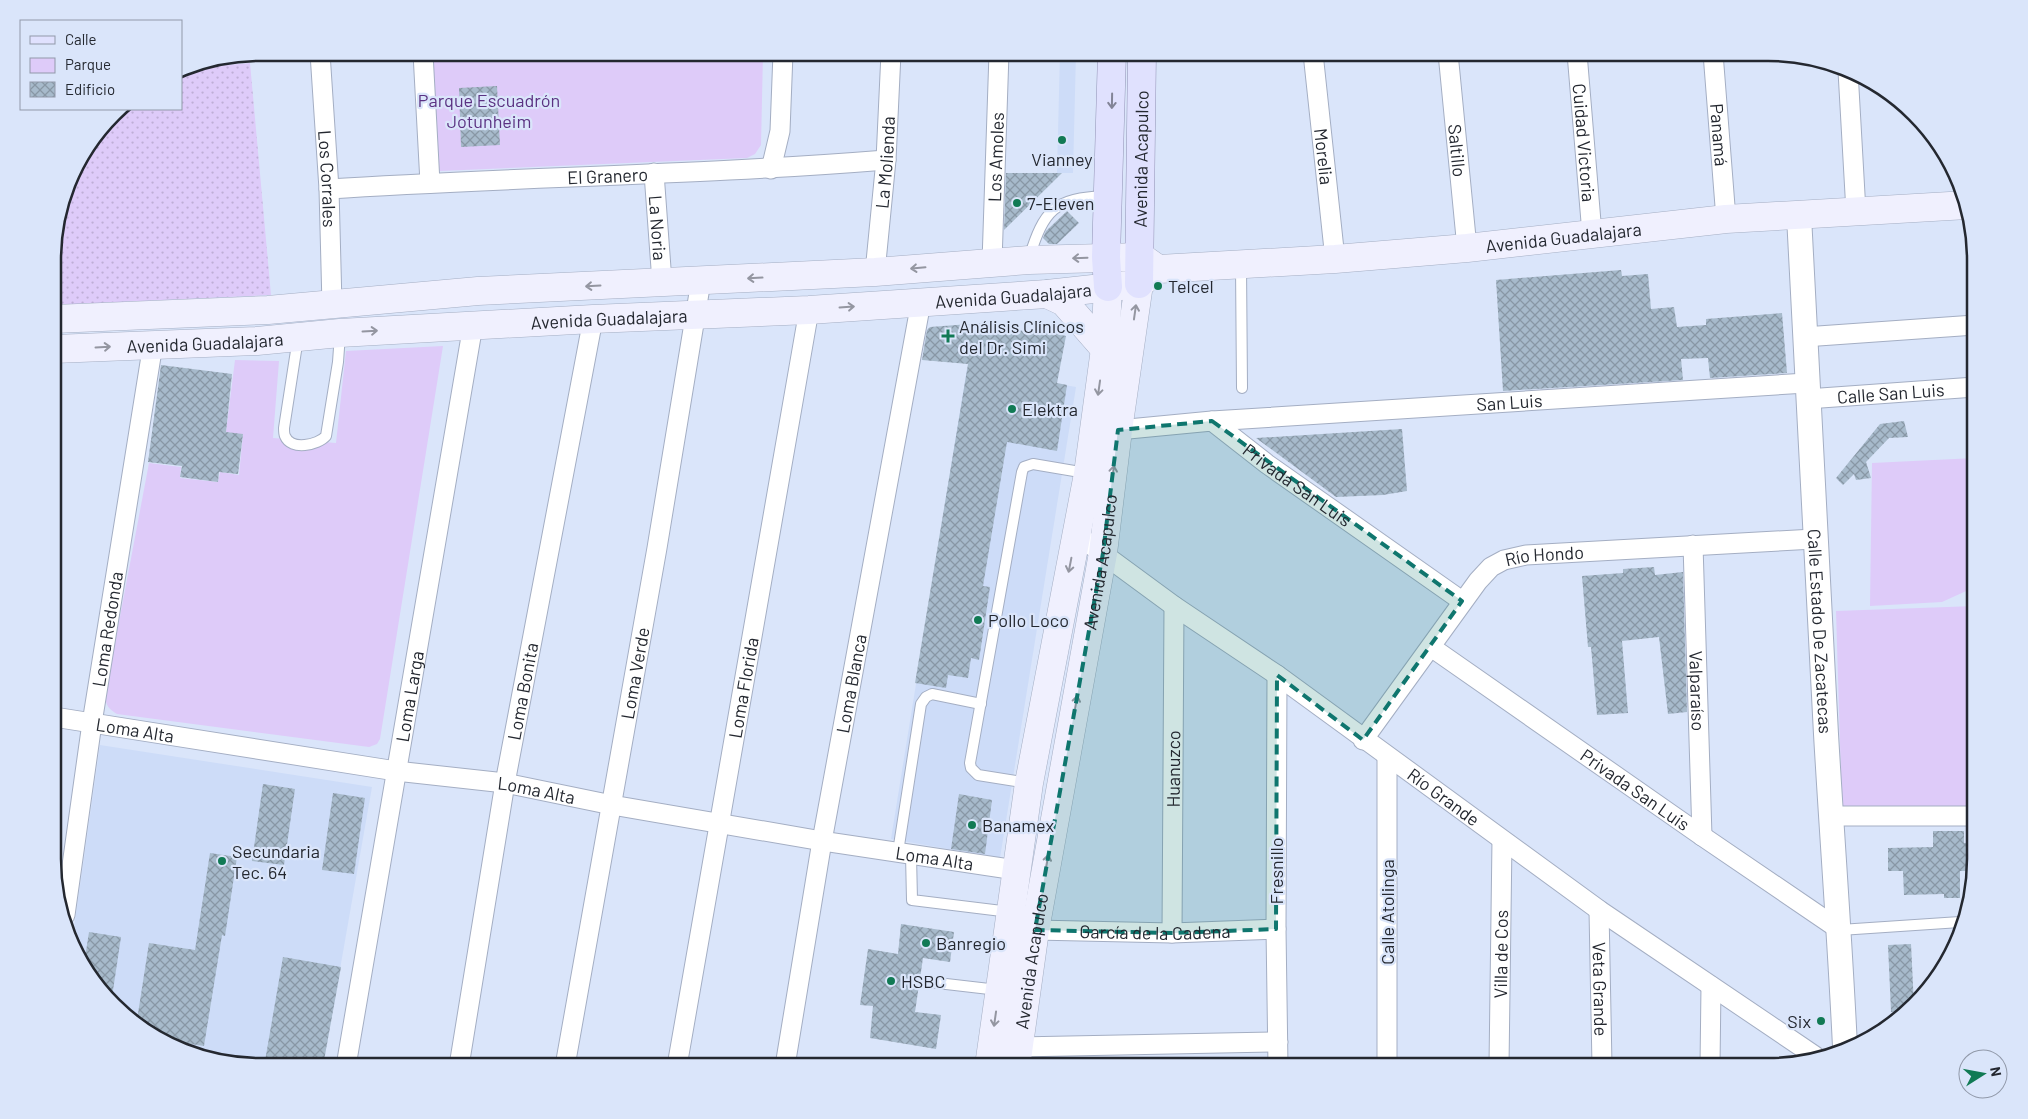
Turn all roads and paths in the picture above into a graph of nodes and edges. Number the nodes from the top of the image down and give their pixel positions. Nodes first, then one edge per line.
1 (321, 61) edge
2 (423, 61) edge
3 (783, 61) edge
4 (892, 61) edge
5 (999, 61) edge
6 (1112, 61) edge
7 (1142, 61) edge
8 (1314, 61) edge
9 (1449, 61) edge
10 (1578, 61) edge
11 (1713, 61) edge
12 (1848, 78) edge
13 (886, 160) junction
14 (771, 169) junction
15 (654, 173) junction
16 (430, 183) junction
17 (328, 189) junction
18 (1109, 196) junction
19 (1959, 206) edge
20 (1856, 212) junction
21 (1799, 216) junction
22 (1726, 219) junction
23 (1592, 234) junction
24 (1467, 248) junction
25 (1106, 257) junction
26 (1335, 259) junction
27 (1029, 260) junction
28 (992, 262) junction
29 (1241, 264) junction
30 (1147, 270) junction
31 (875, 272) junction
32 (701, 281) junction
33 (662, 282) junction
34 (1108, 287) junction
35 (1047, 294) junction
36 (921, 302) junction
37 (332, 305) junction
38 (809, 310) junction
39 (695, 314) junction
40 (61, 319) edge
41 (593, 319) junction
42 (1967, 325) edge
43 (473, 326) junction
44 (340, 333) junction
45 (298, 337) junction
46 (1804, 337) junction
47 (153, 344) junction
48 (1105, 348) junction
49 (61, 349) edge
50 (1967, 387) edge
51 (1242, 388) dead end
52 (1806, 391) junction
53 (1212, 422) junction
54 (1118, 430) junction
55 (1088, 474) junction
56 (1076, 534) junction
57 (1814, 539) junction
58 (1693, 545) junction
59 (1103, 553) junction
60 (1462, 601) junction
61 (1174, 606) junction
62 (1431, 647) junction
63 (1277, 675) junction
64 (981, 704) junction
65 (61, 718) edge
66 (92, 723) junction
67 (1363, 740) junction
68 (1387, 757) junction
69 (396, 771) junction
70 (506, 783) junction
71 (1029, 783) junction
72 (612, 805) junction
73 (1831, 816) junction
74 (1967, 816) edge
75 (718, 822) junction
76 (1702, 836) junction
77 (1502, 840) junction
78 (822, 841) junction
79 (905, 854) junction
80 (1016, 870) junction
81 (67, 904) edge
82 (1599, 910) junction
83 (1011, 912) junction
84 (1956, 922) edge
85 (1035, 930) junction
86 (1276, 930) junction
87 (1840, 930) junction
88 (1172, 933) junction
89 (929, 982) dead end
90 (1711, 986) junction
91 (999, 990) junction
92 (1278, 1042) junction
93 (1845, 1043) edge
94 (1810, 1053) edge
95 (1017, 1057) edge
96 (347, 1058) edge
97 (460, 1058) edge
98 (566, 1058) edge
99 (678, 1058) edge
100 (786, 1058) edge
101 (990, 1058) edge
102 (1278, 1058) edge
103 (1386, 1058) edge
104 (1499, 1058) edge
105 (1602, 1058) edge
106 (1710, 1058) edge

1 - 17 street, Los Corrales
2 - 16 street
3 - 14 street
4 - 13 street, La Molienda
5 - 28 street, Los Amoles
6 -> 18 main road, Avenida Acapulco
7 - 30 main road, Avenida Acapulco
8 - 26 street, Morelia
9 - 24 street, Saltillo
10 - 23 street, Cuidad Victoria
11 - 22 street, Panamá
12 - 20 street
13 - 14 street, El Granero
13 - 31 street, La Molienda
14 - 15 street, El Granero
15 - 16 street, El Granero
15 - 33 street, La Noria
16 - 17 street, El Granero
17 - 37 street, Los Corrales
18 - 25 main road, Avenida Acapulco
18 - 27 lane
19 - 20 main road, Avenida Guadalajara
20 - 21 main road, Avenida Guadalajara
21 - 22 main road, Avenida Guadalajara
21 - 46 street, Calle Estado De Zacatecas
22 - 23 main road, Avenida Guadalajara
23 - 24 main road, Avenida Guadalajara
24 - 26 main road, Avenida Guadalajara
25 -> 27 main road, Avenida Guadalajara
25 - 30 main road, Avenida Guadalajara
25 - 34 main road, Avenida Acapulco
26 - 29 main road, Avenida Guadalajara
27 - 28 main road, Avenida Guadalajara
28 -> 31 main road, Avenida Guadalajara
29 - 30 main road, Avenida Guadalajara
29 - 51 lane
30 - 34 main road, Avenida Guadalajara
54 -> 30 main road, Avenida Acapulco
31 -> 32 main road, Avenida Guadalajara
32 - 33 main road, Avenida Guadalajara
32 - 39 street, Loma Verde
33 -> 37 main road, Avenida Guadalajara
34 - 35 main road, Avenida Guadalajara
34 - 48 main road, Avenida Acapulco
35 - 36 main road, Avenida Guadalajara
35 - 48 main road
38 -> 36 main road, Avenida Guadalajara
36 - 78 street, Loma Blanca
37 - 40 main road, Avenida Guadalajara
38 - 39 main road, Avenida Guadalajara
38 - 75 street, Loma Florida
39 - 41 main road, Avenida Guadalajara
39 - 72 street, Loma Verde
41 - 43 main road, Avenida Guadalajara
41 - 70 street, Loma Bonita
42 - 46 street
44 -> 43 main road, Avenida Guadalajara
43 - 69 street, Loma Larga
44 - 45 main road, Avenida Guadalajara
44 - 45 lane
45 - 47 main road, Avenida Guadalajara
46 - 52 street, Calle Estado De Zacatecas
49 -> 47 main road, Avenida Guadalajara
47 - 66 street, Loma Redonda
48 -> 55 main road, Avenida Acapulco
50 - 52 street, Calle San Luis
52 - 53 street, San Luis
52 - 57 street, Calle Estado De Zacatecas
53 - 54 street
53 - 60 street, Privada San Luis
59 -> 54 main road, Avenida Acapulco
55 - 56 main road, Avenida Acapulco
55 - 64 lane
56 - 59 street, Río Grande
56 -> 71 main road, Avenida Acapulco
57 - 58 street, Río Hondo
57 - 73 street, Calle Estado De Zacatecas
58 - 60 street, Río Hondo
58 - 76 street, Valparaíso
59 - 61 street, Río Grande
85 -> 59 main road, Avenida Acapulco
60 - 62 street, Río Hondo
61 - 63 street, Río Grande
61 - 88 street, Huanuzco
62 - 67 street, Río Hondo
62 - 76 street, Privada San Luis
63 - 67 street, Río Grande
63 - 86 street, Fresnillo
64 - 71 lane
64 - 79 lane
65 - 66 street, Loma Alta
66 - 69 street, Loma Alta
66 - 81 street, Loma Redonda
67 - 68 street, Río Grande
68 - 77 street, Río Grande
68 - 103 street, Calle Atolinga
69 - 70 street, Loma Alta
69 - 96 street, Loma Larga
70 - 72 street, Loma Alta
70 - 97 street, Loma Bonita
71 - 80 main road, Avenida Acapulco
72 - 75 street, Loma Alta
72 - 98 street, Loma Verde
73 - 74 street
73 - 87 street, Calle Estado De Zacatecas
75 - 78 street, Loma Alta
75 - 99 street, Loma Florida
76 - 87 street, Privada San Luis
77 - 82 street, Río Grande
77 - 104 street, Villa de Cos
78 - 79 street, Loma Alta
78 - 100 street, Loma Blanca
79 - 80 street, Loma Alta
79 - 83 lane
80 - 83 main road, Avenida Acapulco
82 - 90 street, Río Grande
82 - 105 street, Veta Grande
83 - 91 main road, Avenida Acapulco
84 - 87 lane
85 - 88 street, García de la Cadena
85 - 95 main road, Avenida Acapulco
86 - 88 street, García de la Cadena
86 - 92 street, Fresnillo
87 - 93 street, Calle Estado De Zacatecas
89 - 91 lane
90 - 94 street, Río Grande
90 - 106 street
91 -> 101 main road, Avenida Acapulco
92 - 95 street
92 - 102 street, Fresnillo

